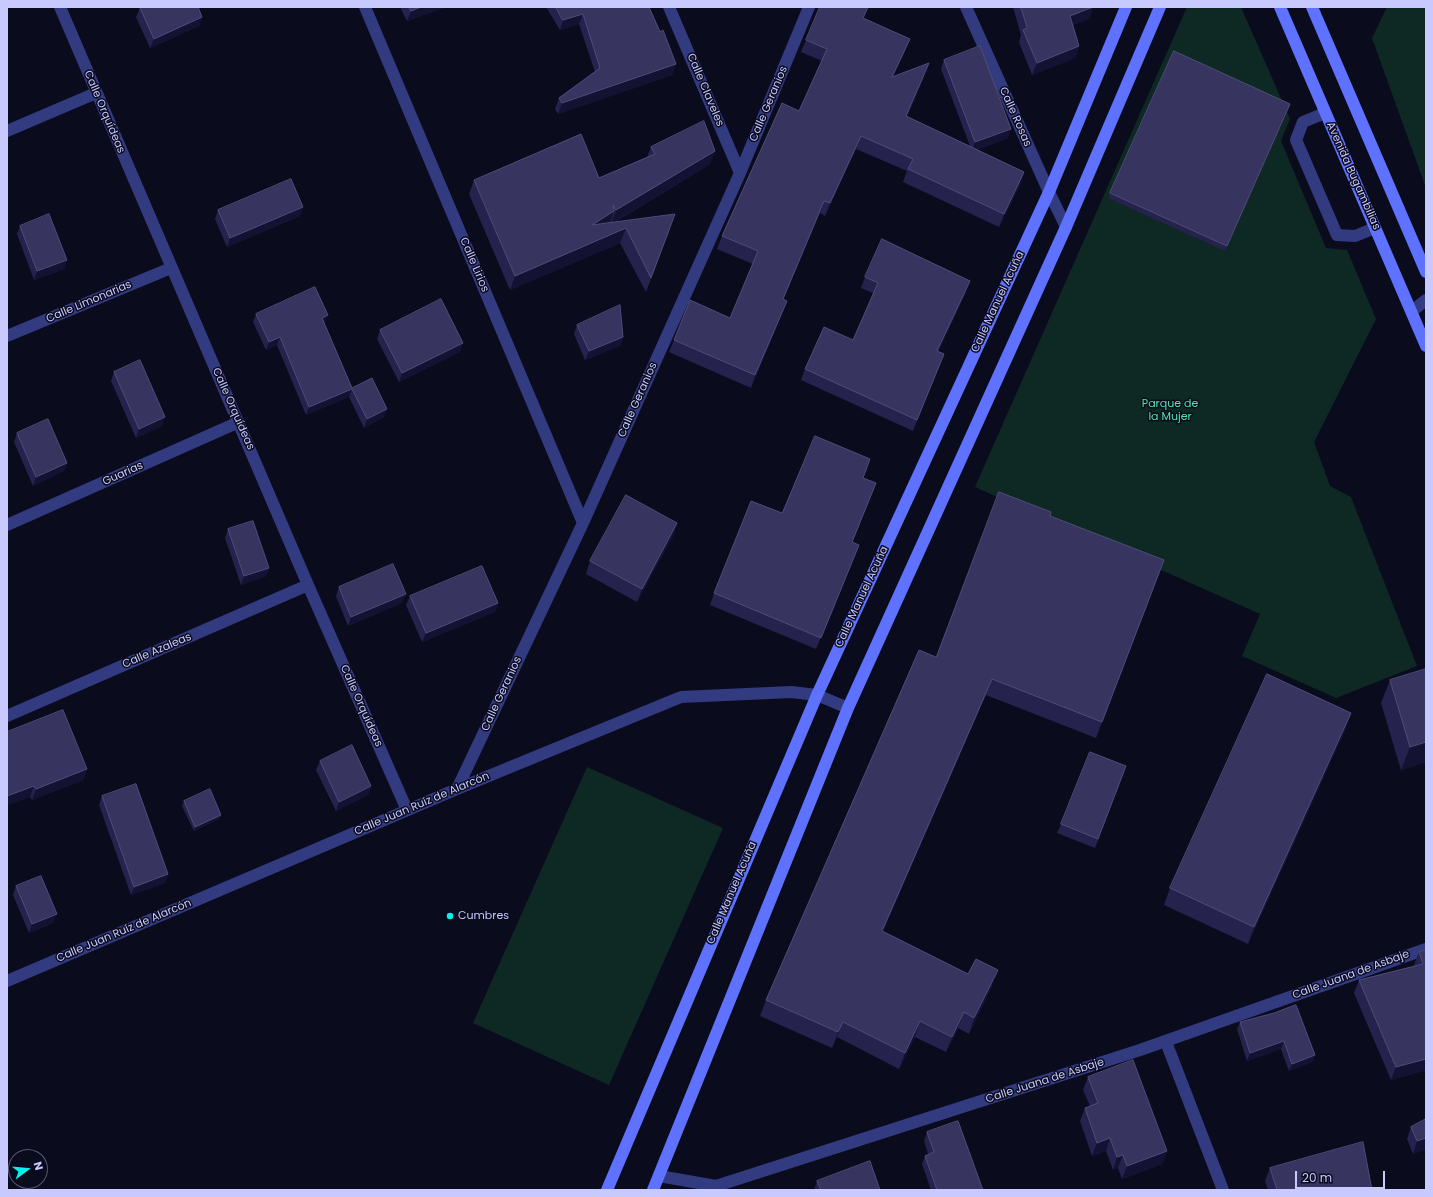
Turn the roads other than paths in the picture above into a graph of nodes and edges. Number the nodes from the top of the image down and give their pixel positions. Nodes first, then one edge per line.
1 (60, 7) edge
2 (365, 7) edge
3 (669, 7) edge
4 (809, 7) edge
5 (966, 7) edge
6 (1126, 7) edge
7 (1160, 7) edge
8 (1280, 7) edge
9 (1312, 7) edge
10 (96, 93) junction
11 (1325, 113) junction
12 (7, 131) edge
13 (740, 173) junction
14 (1049, 192) junction
15 (1066, 227) junction
16 (1376, 228) junction
17 (171, 268) junction
18 (1426, 272) edge
19 (1426, 300) edge
20 (1412, 311) junction
21 (7, 336) edge
22 (1426, 346) edge
23 (239, 422) junction
24 (583, 523) junction
25 (7, 525) edge
26 (308, 585) junction
27 (816, 695) junction
28 (848, 708) junction
29 (7, 716) edge
30 (457, 789) junction
31 (407, 810) junction
32 (1426, 948) edge
33 (7, 981) edge
34 (1166, 1042) junction
35 (659, 1176) junction
36 (607, 1190) edge
37 (653, 1190) edge
38 (1223, 1190) edge

1 - 10 street, Calle Orquídeas
2 - 24 street, Calle Lirios
3 - 13 street, Calle Claveles
4 - 13 street, Calle Geranios
5 - 14 street, Calle Rosas
6 - 14 main road, Calle Manuel Acuña
7 - 15 main road
8 - 11 main road, Avenida Bugambilias
9 - 18 main road
10 - 12 street
10 - 17 street, Calle Orquídeas
11 - 16 main road, Avenida Bugambilias
11 - 16 street
13 - 24 street, Calle Geranios
14 - 15 street, Calle Rosas
14 - 27 main road, Calle Manuel Acuña
15 - 28 main road
16 - 20 main road, Avenida Bugambilias
17 - 21 street, Calle Limonarias
17 - 23 street, Calle Orquídeas
19 - 20 street
20 - 22 main road, Avenida Bugambilias
23 - 25 street, Guarias
23 - 26 street, Calle Orquídeas
24 - 30 street, Calle Geranios
26 - 29 street, Calle Azaleas
26 - 31 street, Calle Orquídeas
27 - 28 street, Calle Juan Ruíz de Alarcón
27 - 30 street, Calle Juan Ruíz de Alarcón
27 - 36 main road, Calle Manuel Acuña
28 - 35 main road
30 - 31 street, Calle Juan Ruíz de Alarcón
31 - 33 street, Calle Juan Ruíz de Alarcón
32 - 34 street, Calle Juana de Asbaje
34 - 35 street, Calle Juana de Asbaje
34 - 38 street
35 - 37 main road

